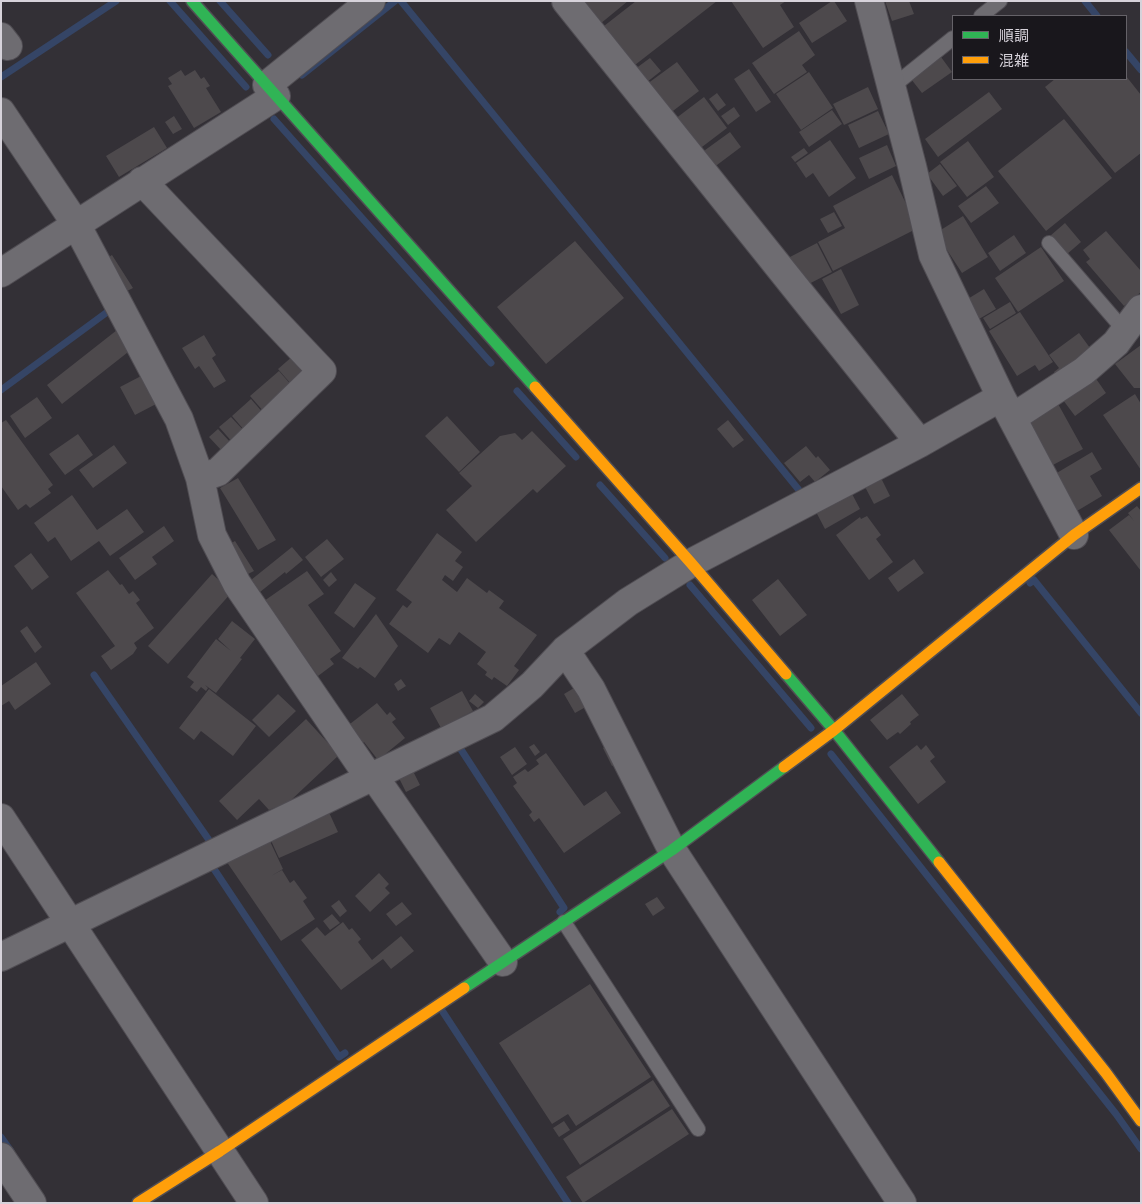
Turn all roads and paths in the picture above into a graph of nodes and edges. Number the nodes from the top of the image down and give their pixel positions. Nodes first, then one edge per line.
1 (192, 1) edge
2 (371, 1) edge
3 (566, 1) edge
4 (869, 1) edge
5 (1000, 1) edge
6 (982, 15) edge
7 (952, 39) edge
8 (892, 87) junction
9 (272, 90) junction
10 (1, 112) edge
11 (142, 181) junction
12 (76, 224) junction
13 (1049, 243) dead end
14 (1, 273) edge
15 (1141, 308) edge
16 (1124, 330) junction
17 (1007, 408) junction
18 (920, 443) junction
19 (200, 478) junction
20 (1141, 488) edge
21 (1074, 535) junction
22 (692, 563) junction
23 (565, 650) junction
24 (834, 730) junction
25 (371, 776) junction
26 (1, 818) edge
27 (672, 850) junction
28 (564, 922) junction
29 (70, 923) junction
30 (1, 957) edge
31 (503, 962) junction
32 (1141, 1122) edge
33 (698, 1129) dead end
34 (220, 1151) junction
35 (1, 1157) edge
36 (32, 1203) edge
37 (138, 1203) edge
38 (254, 1203) edge
39 (902, 1203) edge

1 - 9 street
2 - 9 street
3 - 18 street
4 - 8 street
5 - 6 lane
7 - 8 lane
8 - 17 street
9 - 11 street
9 - 22 street
10 - 12 street
11 - 12 street
11 - 19 street
12 - 14 street
12 - 19 street
13 - 16 lane
15 - 16 street
16 - 17 street
17 - 18 street
17 - 21 street
18 - 22 street
19 - 25 street
20 - 21 street
21 - 24 street
22 - 23 street
22 - 24 street
23 - 25 street
23 - 27 street
24 - 27 street
24 - 32 street
25 - 29 street
25 - 31 street
26 - 29 street
27 - 28 street
27 - 39 street
28 - 31 street
28 - 33 lane
29 - 30 street
29 - 34 street
31 - 34 street
34 - 37 street
34 - 38 street
35 - 36 street

